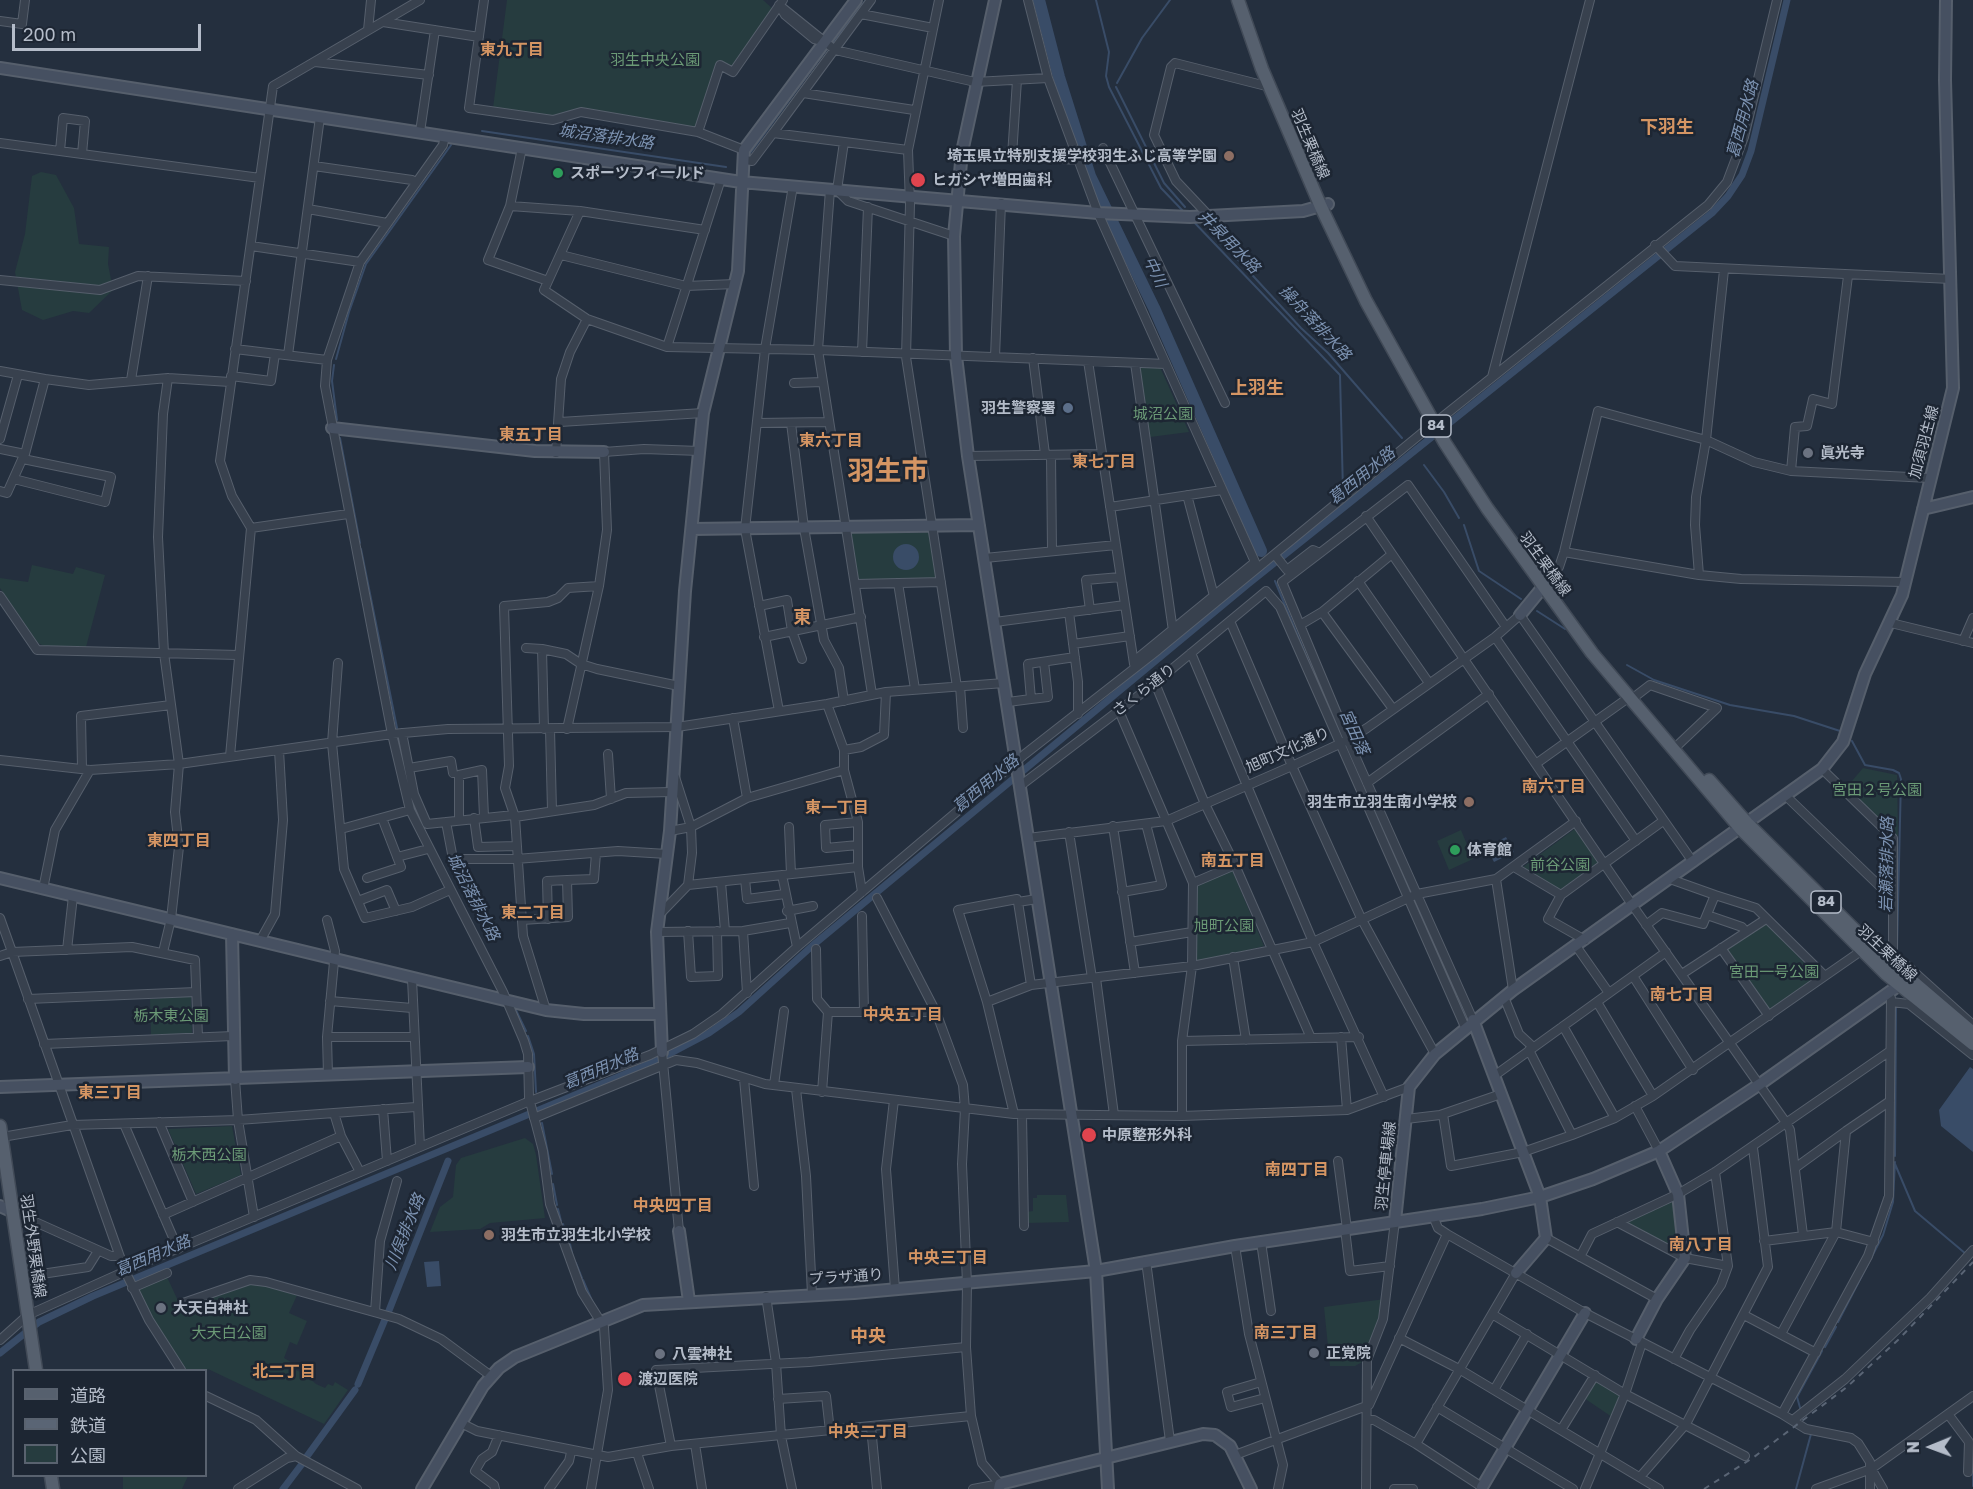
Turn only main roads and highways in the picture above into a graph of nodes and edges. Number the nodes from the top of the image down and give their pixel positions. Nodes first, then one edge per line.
1 (1239, 0) edge
2 (1246, 0) edge
3 (1324, 206) junction
4 (1633, 697) junction
5 (1743, 825) junction
6 (1907, 980) junction
7 (1973, 1033) edge
8 (1973, 1044) edge
9 (1, 1132) edge
10 (36, 1369) edge

1 - 3 main road, 羽生栗橋線 / 84
2 - 3 main road, 羽生栗橋線 / 84
3 - 4 main road, 羽生栗橋線 / 84
4 - 5 main road, 羽生栗橋線 / 84
4 - 5 main road, 羽生栗橋線 / 84
5 - 6 main road, 羽生栗橋線 / 84
5 - 6 main road, 羽生栗橋線 / 84
6 - 7 main road, 羽生栗橋線 / 84
6 - 8 main road, 羽生栗橋線 / 84
9 - 10 main road, 羽生外野栗橋線

